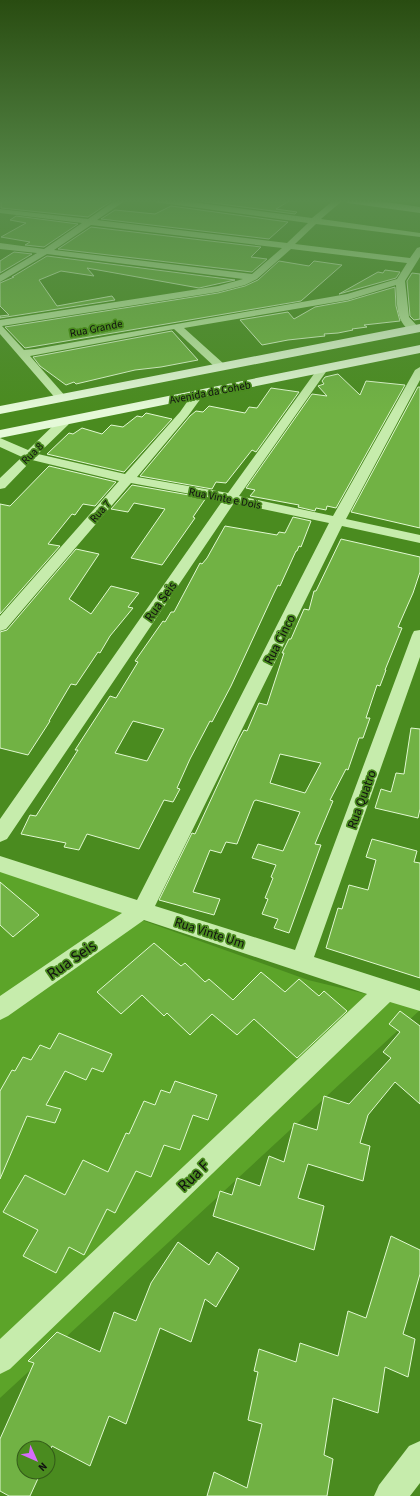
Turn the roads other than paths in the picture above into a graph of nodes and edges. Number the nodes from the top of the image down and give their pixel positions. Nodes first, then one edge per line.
1 (17, 270) edge
2 (194, 270) edge
3 (262, 270) edge
4 (407, 270) edge
5 (254, 277) junction
6 (0, 280) edge
7 (400, 281) junction
8 (0, 323) edge
9 (176, 326) junction
10 (0, 328) edge
11 (418, 328) edge
12 (420, 349) edge
13 (21, 353) junction
14 (220, 366) junction
15 (323, 369) junction
16 (420, 370) edge
17 (198, 394) junction
18 (61, 398) junction
19 (0, 410) edge
20 (64, 422) junction
21 (0, 434) edge
22 (0, 442) edge
23 (30, 456) junction
24 (128, 479) junction
25 (0, 485) edge
26 (231, 498) junction
27 (337, 522) junction
28 (420, 539) edge
29 (0, 626) edge
30 (420, 635) edge
31 (0, 834) edge
32 (0, 864) edge
33 (142, 910) junction
34 (301, 963) junction
35 (386, 991) junction
36 (420, 1001) edge
37 (0, 1009) edge
38 (0, 1359) edge
39 (420, 1457) edge
40 (390, 1496) edge

1 - 6 street
2 - 5 street
3 - 5 street
4 - 7 street
5 - 8 street
7 - 9 street
7 - 11 street
9 - 13 street, Rua Grande
9 - 14 street
10 - 13 street
11 - 14 main road, Avenida da Coheb
12 - 15 main road, Avenida da Coheb
13 - 18 street
14 - 18 main road, Avenida da Coheb
15 - 17 main road, Avenida da Coheb
15 - 26 street, Rua Seis
16 - 27 street, Rua Cinco
17 - 20 main road, Avenida da Coheb
17 - 24 street, Rua 7
18 - 19 main road, Avenida da Coheb
20 - 21 main road, Avenida da Coheb
20 - 23 street, Rua 8
22 - 23 street, Rua Vinte e Dois
23 - 24 street, Rua Vinte e Dois
23 - 25 street, Rua 8
24 - 26 street, Rua Vinte e Dois
24 - 29 street, Rua 7
26 - 27 street, Rua Vinte e Dois
26 - 31 street, Rua Seis
27 - 28 street, Rua Vinte e Dois
27 - 33 street, Rua Cinco
30 - 34 street, Rua Quatro
32 - 33 street, Rua Vinte Um
33 - 34 street, Rua Vinte Um
33 - 37 street, Rua Seis
34 - 35 street, Rua Vinte Um
35 - 36 street, Rua Vinte Um
35 - 38 street, Rua F
39 - 40 street

